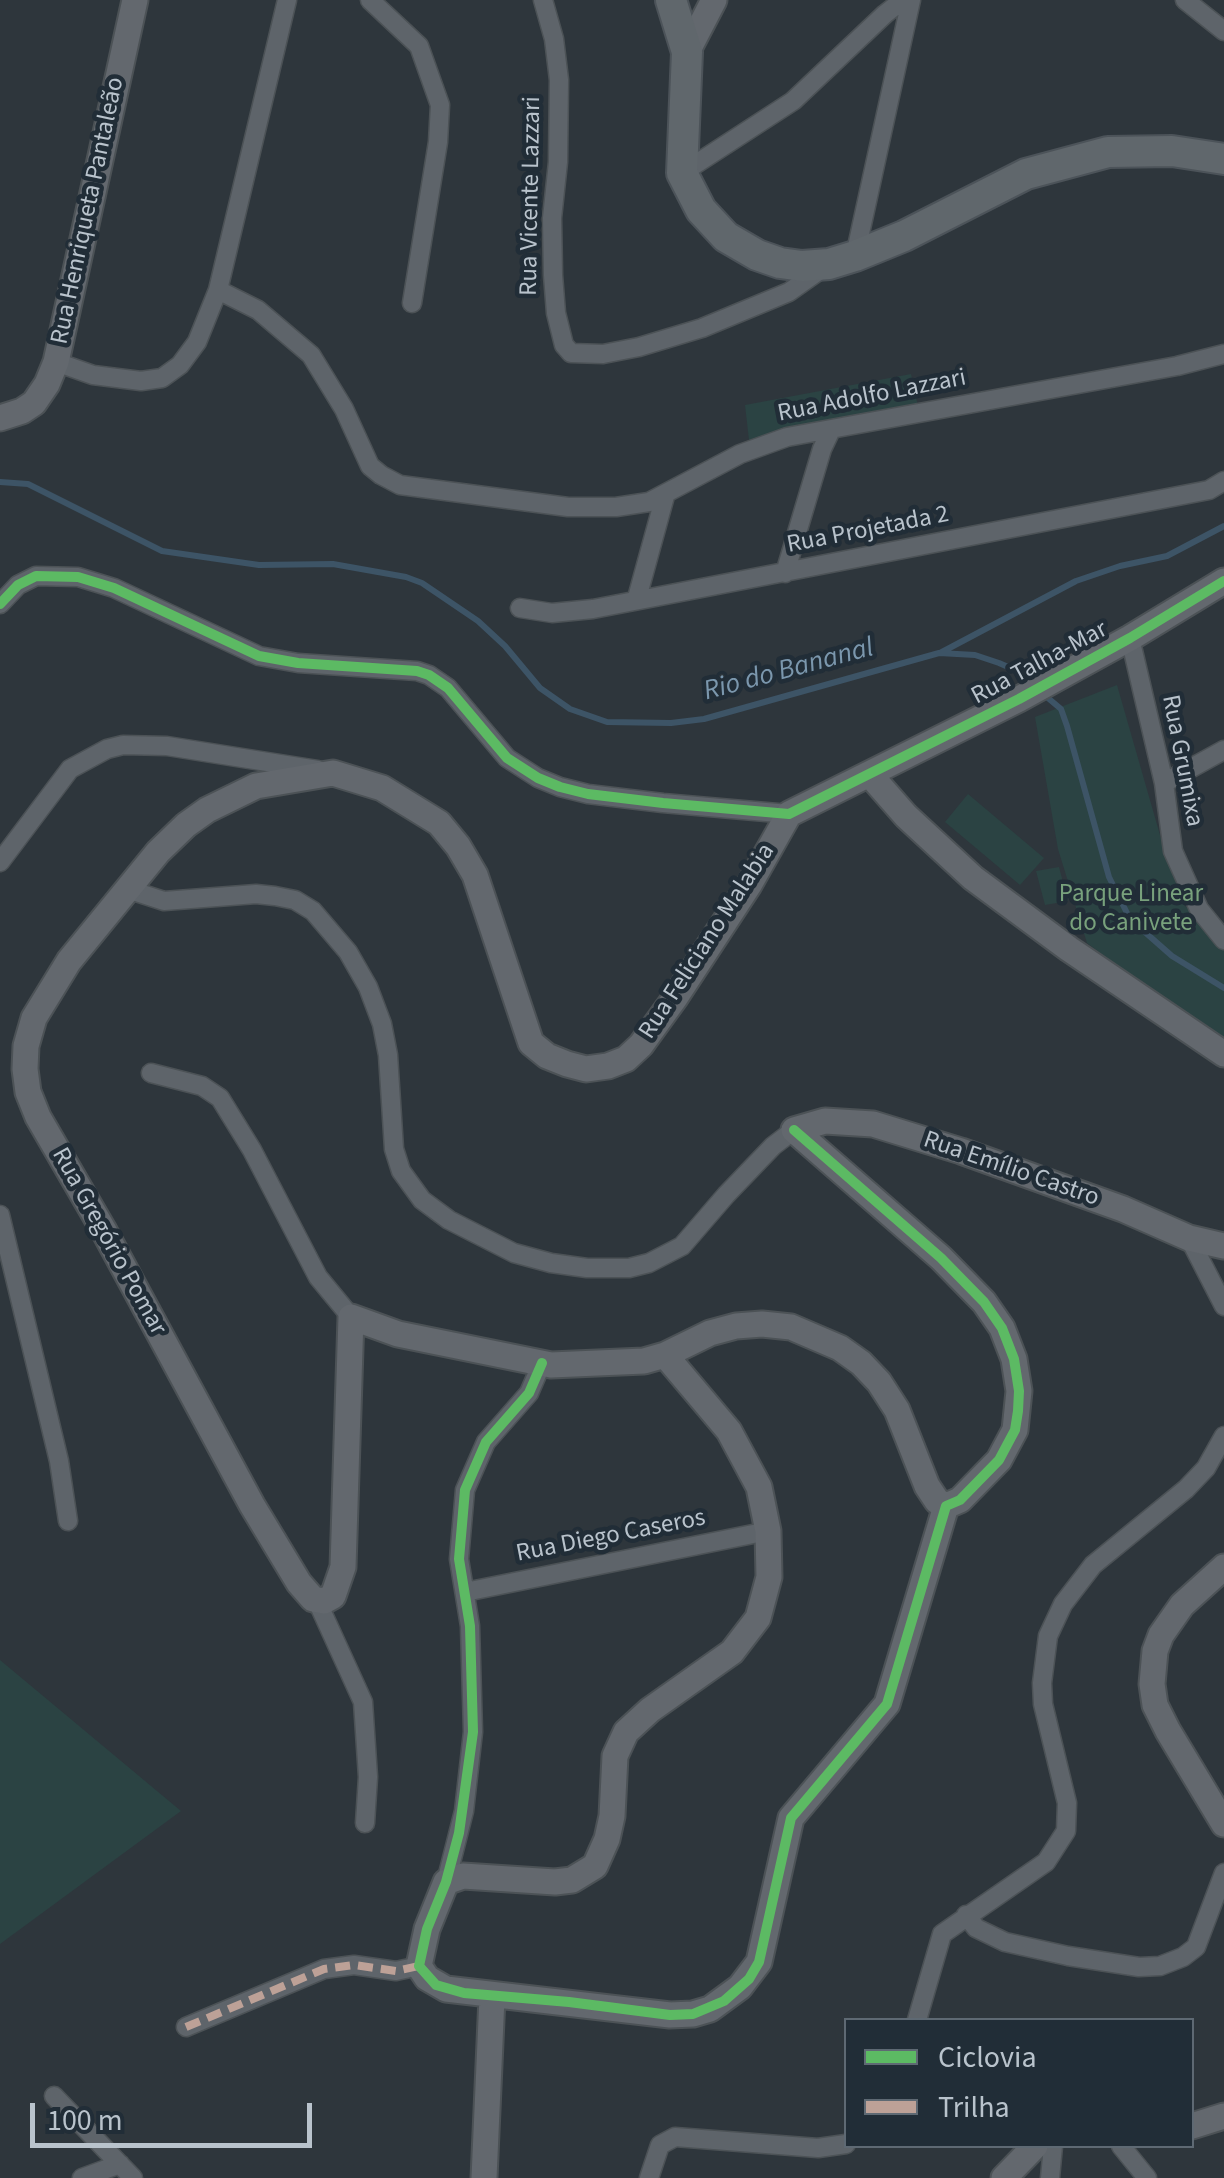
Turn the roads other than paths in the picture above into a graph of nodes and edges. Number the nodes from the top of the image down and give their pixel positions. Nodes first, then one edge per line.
1 (135, 0) edge
2 (287, 0) edge
3 (370, 0) edge
4 (543, 0) edge
5 (672, 0) edge
6 (714, 0) edge
7 (903, 0) edge
8 (911, 0) edge
9 (1184, 0) edge
10 (1224, 31) edge
11 (687, 52) junction
12 (1224, 158) edge
13 (682, 172) junction
14 (842, 260) junction
15 (218, 290) junction
16 (412, 302) dead end
17 (1224, 354) edge
18 (56, 362) junction
19 (11, 414) edge
20 (831, 430) junction
21 (1224, 482) edge
22 (665, 496) junction
23 (784, 573) junction
24 (1224, 581) edge
25 (636, 598) junction
26 (0, 604) edge
27 (520, 608) dead end
28 (1130, 638) junction
29 (1224, 750) edge
30 (333, 773) junction
31 (871, 776) junction
32 (1164, 783) junction
33 (789, 814) junction
34 (0, 862) edge
35 (126, 889) junction
36 (1224, 940) edge
37 (1224, 1054) edge
38 (150, 1073) dead end
39 (794, 1130) junction
40 (0, 1215) edge
41 (1189, 1238) junction
42 (1224, 1246) edge
43 (1224, 1306) edge
44 (352, 1317) junction
45 (665, 1355) junction
46 (542, 1363) junction
47 (1224, 1436) edge
48 (946, 1506) junction
49 (68, 1521) dead end
50 (768, 1531) junction
51 (1224, 1567) edge
52 (465, 1592) junction
53 (317, 1601) junction
54 (365, 1823) dead end
55 (1224, 1824) edge
56 (1224, 1873) edge
57 (446, 1882) junction
58 (966, 1915) junction
59 (419, 1966) junction
60 (492, 1997) junction
61 (917, 2018) edge
62 (186, 2027) dead end
63 (54, 2096) dead end
64 (1224, 2116) edge
65 (1194, 2125) edge
66 (844, 2144) edge
67 (1032, 2148) edge
68 (1053, 2148) edge
69 (1123, 2148) edge
70 (126, 2171) edge
71 (82, 2178) edge
72 (484, 2178) edge
73 (650, 2178) edge
74 (1004, 2178) edge
75 (1050, 2178) edge
76 (1148, 2178) edge

1 - 18 street, Rua Henriqueta Pantaleão
2 - 15 street
3 - 16 street
4 - 14 street, Rua Vicente Lazzari
5 - 11 main road
6 - 11 street
7 - 13 street
8 - 14 street
9 - 10 street
11 - 13 main road
12 - 14 main road
13 - 14 main road
15 - 18 street
15 - 22 street, Rua Adolfo Lazzari
17 - 20 street, Rua Adolfo Lazzari
18 - 19 street, Rua Henriqueta Pantaleão
20 - 22 street, Rua Adolfo Lazzari
20 - 23 street
21 - 23 street, Rua Projetada 2
22 - 25 street
23 - 25 street, Rua Projetada 2
24 - 28 street, Rua Talha-Mar
25 - 27 street, Rua Projetada 2
26 - 33 street
28 - 31 street, Rua Talha-Mar
28 - 32 street, Rua Grumixa
29 - 32 street
30 - 33 street, Rua Feliciano Malabia
30 - 34 street, Rua Feliciano Malabia
30 - 35 street, Rua Gregório Pomar
31 - 33 street, Rua Talha-Mar
31 - 37 street
32 - 36 street, Rua Grumixa
35 - 39 street
35 - 53 street, Rua Gregório Pomar
38 - 44 street
39 - 41 street, Rua Emílio Castro
39 - 48 street
40 - 49 street
41 - 42 street, Rua Emílio Castro
41 - 43 street
44 - 46 street
44 - 53 street
45 - 46 street
45 - 48 street
45 - 50 street
46 - 52 street
47 - 58 street
48 - 60 street
50 - 52 street, Rua Diego Caseros
50 - 57 street
51 - 55 street
52 - 57 street
53 - 54 street, Rua Gregório Pomar
56 - 58 street
57 - 59 street
58 - 61 street
59 - 60 street
59 - 62 street
60 - 72 street
63 - 70 street
64 - 65 street
66 - 73 street
67 - 74 street
68 - 75 street
69 - 76 street
70 - 71 street

